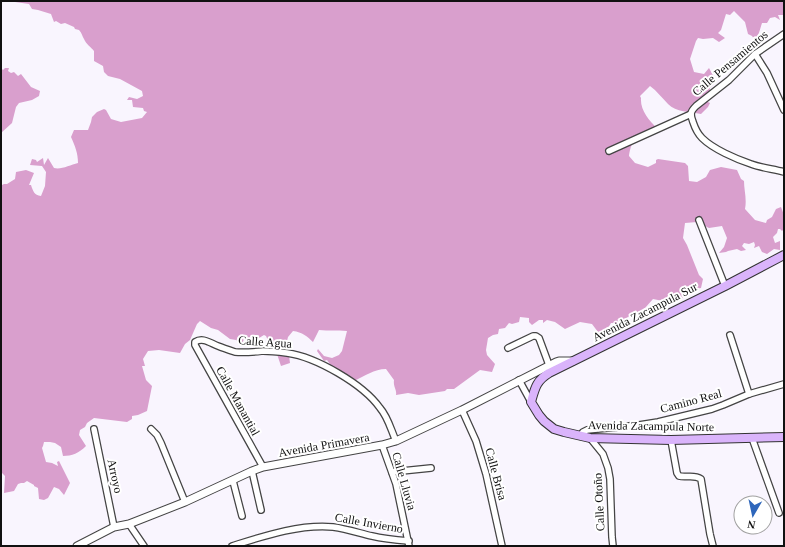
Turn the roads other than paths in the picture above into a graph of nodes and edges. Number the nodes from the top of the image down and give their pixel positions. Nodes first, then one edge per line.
1 (784, 34) edge
2 (755, 54) junction
3 (784, 110) edge
4 (691, 114) junction
5 (610, 151) dead end
6 (784, 172) edge
7 (698, 220) dead end
8 (784, 255) edge
9 (725, 286) junction
10 (730, 335) dead end
11 (195, 344) joint
12 (508, 348) dead end
13 (573, 361) junction
14 (550, 365) junction
15 (519, 380) junction
16 (784, 384) edge
17 (749, 394) junction
18 (531, 402) junction
19 (462, 410) junction
20 (94, 429) dead end
21 (151, 429) dead end
22 (580, 436) junction
23 (784, 437) edge
24 (590, 438) junction
25 (752, 438) junction
26 (671, 440) junction
27 (396, 441) junction
28 (382, 445) junction
29 (263, 467) junction
30 (431, 468) dead end
31 (252, 471) junction
32 (392, 472) junction
33 (233, 480) junction
34 (185, 502) junction
35 (261, 510) dead end
36 (778, 513) dead end
37 (242, 516) dead end
38 (129, 524) junction
39 (114, 527) junction
40 (409, 543) edge
41 (77, 546) edge
42 (144, 546) edge
43 (232, 546) edge
44 (502, 546) edge
45 (613, 546) edge
46 (713, 546) edge

1 - 2 street, Calle Pensamientos
2 - 3 street
2 - 4 street, Calle Pensamientos
4 - 5 street
4 - 6 street, Calle Pensamientos
7 - 9 street
8 - 9 main road, Avenida Zacampula Sur
9 - 13 main road, Avenida Zacampula Sur
10 - 17 street
11 - 27 street, Calle Agua
11 - 29 street, Calle Manantial
12 - 14 street
13 - 14 street, Avenida Primavera
13 - 18 main road, Avenida Zacampula Sur
14 - 15 street, Avenida Primavera
15 - 18 street
15 - 19 street, Avenida Primavera
16 - 17 street, Camino Real
17 - 22 street, Camino Real
18 - 22 main road, Avenida Zacampula Norte
19 - 27 street, Avenida Primavera
19 - 44 street, Calle Brisa
20 - 39 street, Arroyo
21 - 34 street
22 - 24 main road, Avenida Zacampula Norte
23 - 25 main road, Avenida Zacampula Norte
24 - 26 main road, Avenida Zacampula Norte
24 - 45 street, Calle Otoño
25 - 26 main road, Avenida Zacampula Norte
25 - 36 street
26 - 46 street
27 - 28 street, Avenida Primavera
28 - 29 street, Avenida Primavera
28 - 32 street, Calle Lluvia
29 - 31 street, Avenida Primavera
30 - 32 street
31 - 33 street, Avenida Primavera
31 - 35 street
32 - 40 street, Calle Lluvia
33 - 34 street, Avenida Primavera
33 - 37 street
34 - 38 street, Avenida Primavera
38 - 39 street, Avenida Primavera
38 - 42 street
39 - 41 street, Avenida Primavera
40 - 43 street, Calle Invierno

